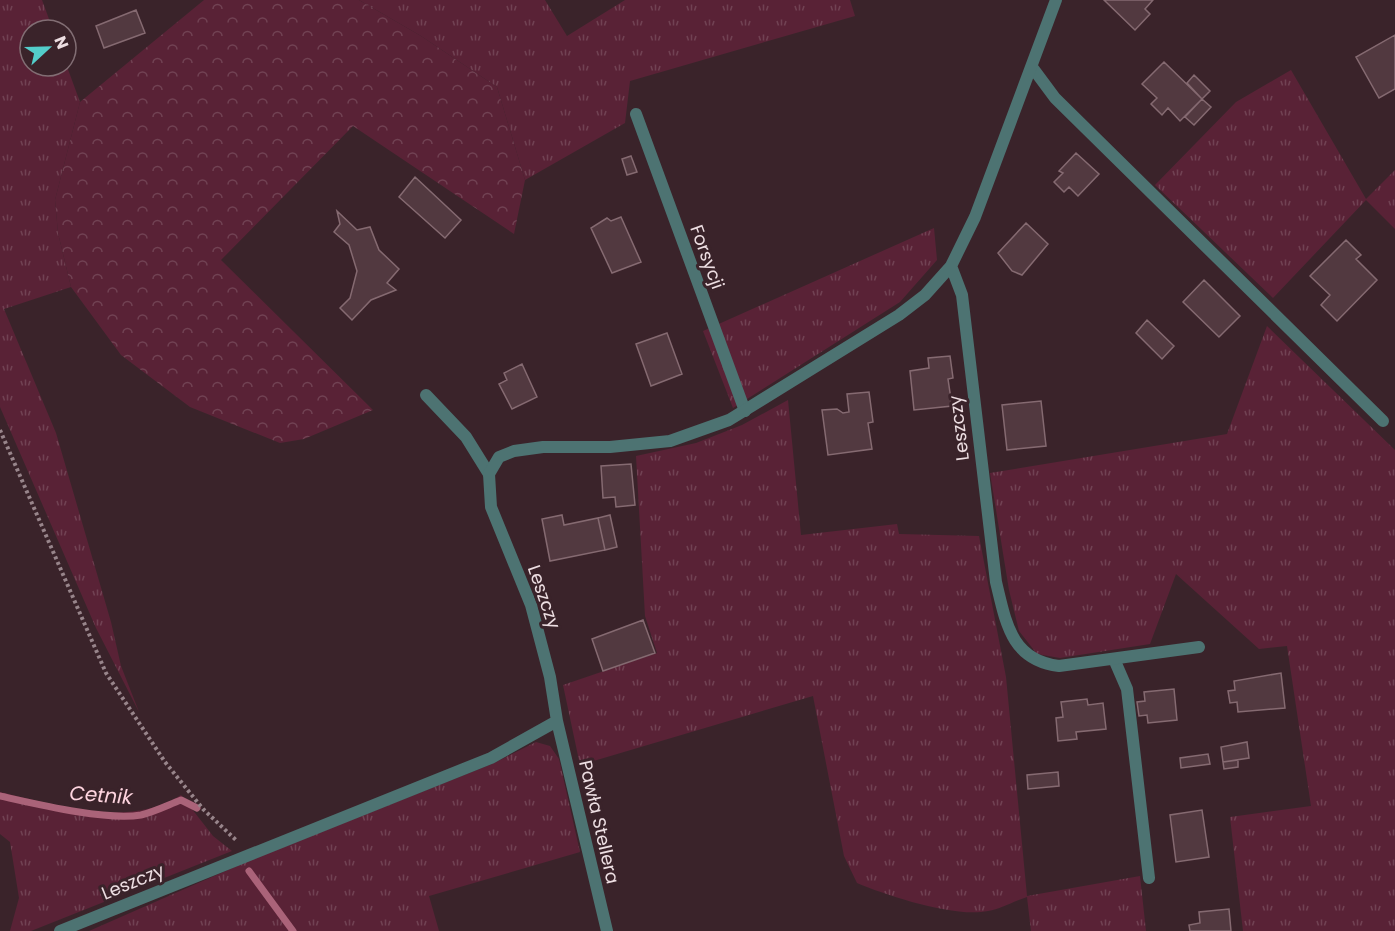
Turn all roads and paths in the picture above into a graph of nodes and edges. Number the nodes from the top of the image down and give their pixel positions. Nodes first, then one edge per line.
1 (1056, 0) edge
2 (1032, 67) junction
3 (636, 114) dead end
4 (951, 266) junction
5 (426, 395) dead end
6 (745, 411) junction
7 (1383, 421) dead end
8 (0, 430) edge
9 (489, 474) junction
10 (1199, 648) dead end
11 (1114, 659) junction
12 (557, 721) junction
13 (251, 854) junction
14 (1149, 879) dead end
15 (60, 931) edge
16 (607, 931) edge

1 - 2 street
2 - 4 street
2 - 7 street
3 - 6 street, Forsycji
4 - 6 street
4 - 11 street, Leszczy
5 - 9 street
6 - 9 street
8 - 13 path
9 - 12 street, Leszczy
10 - 11 street, Leszczy
11 - 14 street
12 - 13 street, Leszczy
12 - 16 street, Pawła Stellera
13 - 15 street, Leszczy

